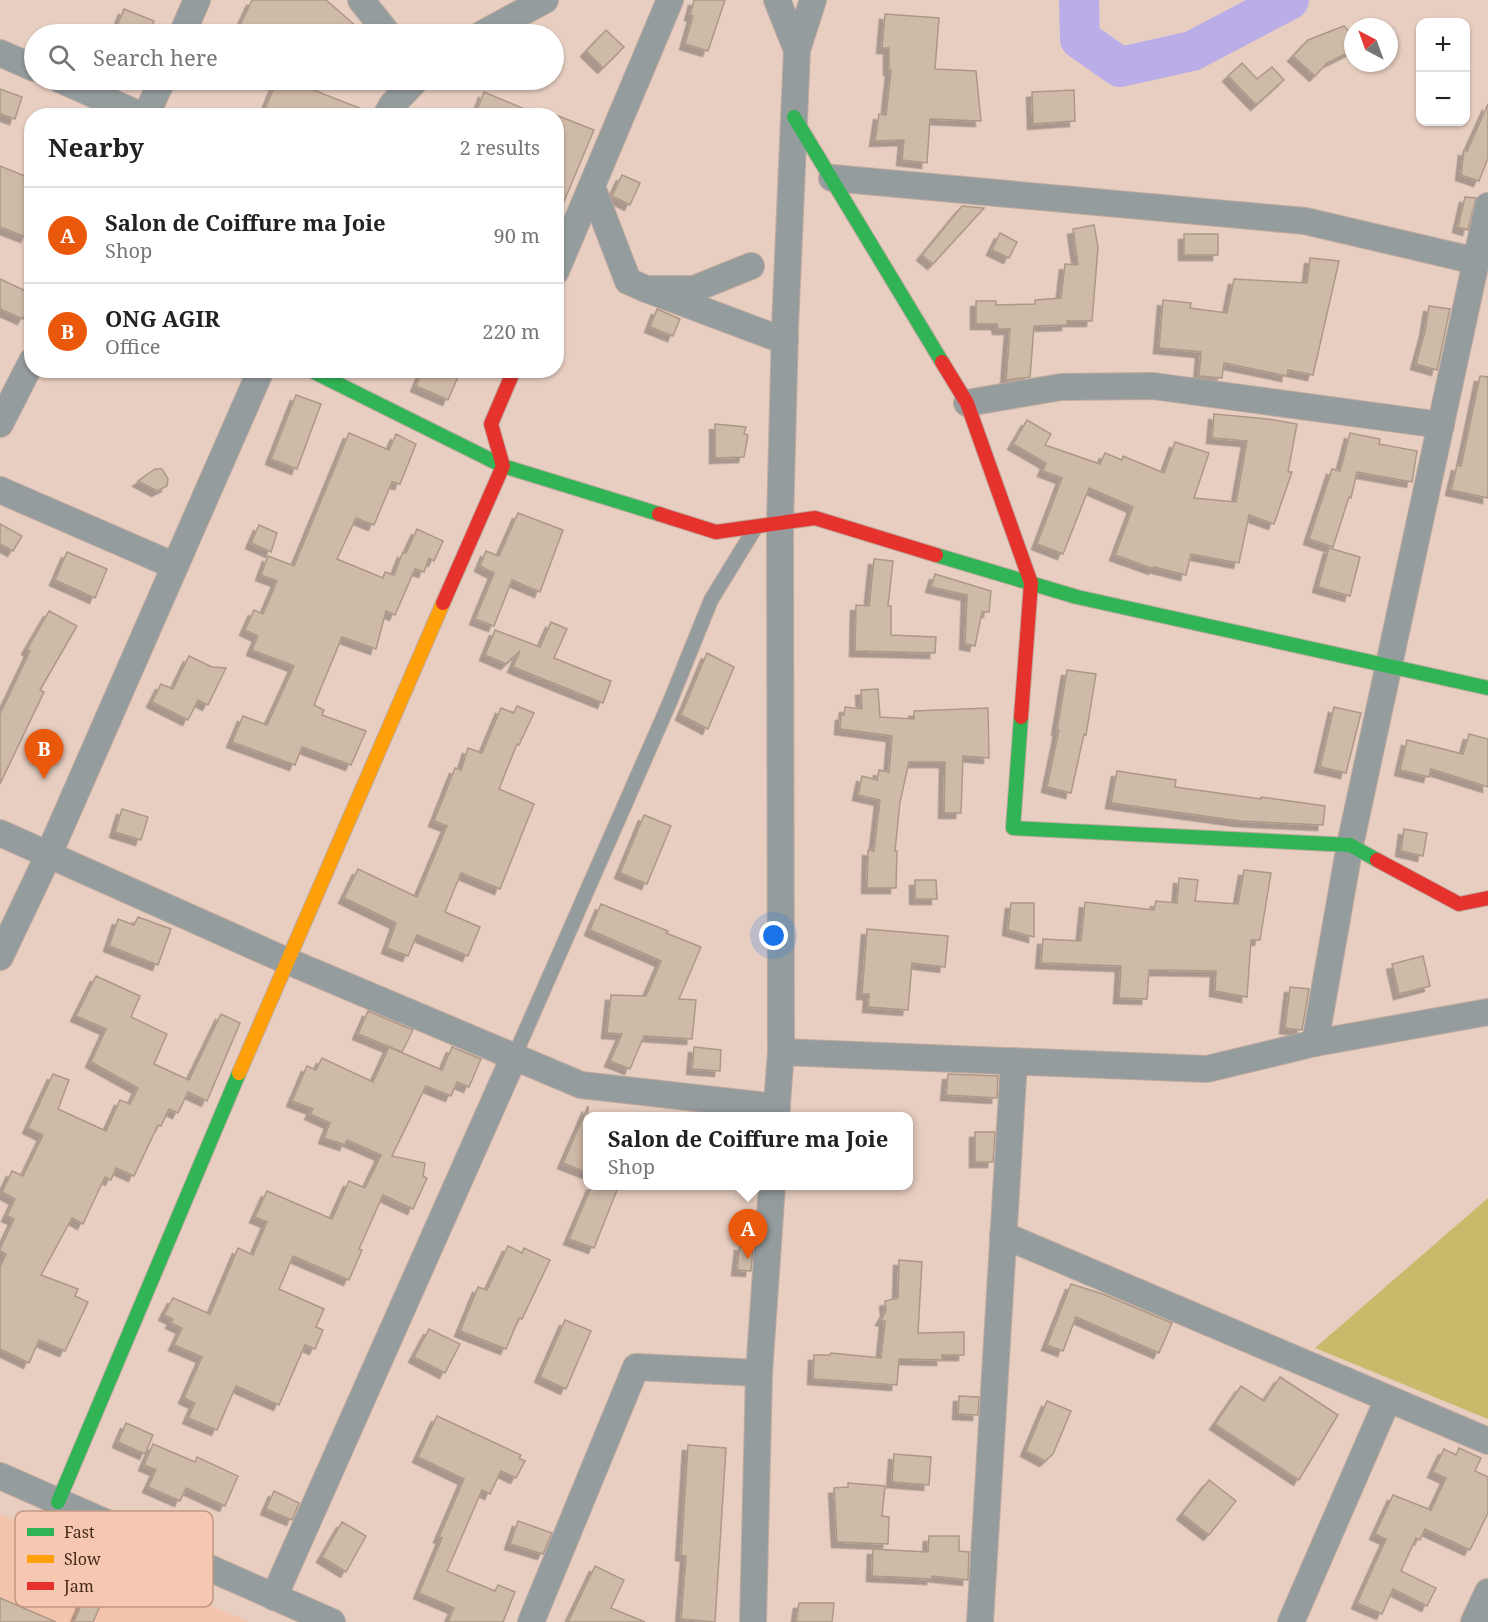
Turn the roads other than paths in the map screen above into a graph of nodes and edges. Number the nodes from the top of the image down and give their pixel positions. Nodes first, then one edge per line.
1 (197, 0) edge
2 (361, 0) edge
3 (545, 0) edge
4 (670, 0) edge
5 (777, 0) edge
6 (813, 0) edge
7 (186, 24) edge
8 (380, 24) edge
9 (501, 24) edge
10 (797, 50) junction
11 (0, 53) edge
12 (24, 64) edge
13 (84, 90) edge
14 (157, 90) edge
15 (406, 90) edge
16 (126, 108) edge
17 (149, 108) edge
18 (390, 108) edge
19 (794, 117) junction
20 (832, 178) junction
21 (592, 187) junction
22 (1488, 206) edge
23 (564, 252) edge
24 (1476, 261) junction
25 (751, 266) dead end
26 (646, 289) junction
27 (785, 341) junction
28 (24, 377) edge
29 (257, 378) edge
30 (326, 378) edge
31 (511, 378) edge
32 (967, 403) junction
33 (0, 424) edge
34 (1441, 425) junction
35 (503, 466) junction
36 (0, 490) edge
37 (768, 525) junction
38 (175, 566) junction
39 (1031, 583) junction
40 (1389, 665) junction
41 (1488, 688) edge
42 (0, 833) edge
43 (1350, 845) junction
44 (48, 856) junction
45 (1488, 898) edge
46 (0, 957) edge
47 (286, 961) junction
48 (1488, 1012) edge
49 (1315, 1042) junction
50 (781, 1052) junction
51 (514, 1057) junction
52 (1014, 1061) junction
53 (776, 1112) edge
54 (772, 1190) edge
55 (1003, 1235) junction
56 (759, 1373) junction
57 (1388, 1399) junction
58 (1488, 1441) edge
59 (0, 1476) edge
60 (58, 1502) junction
61 (78, 1511) edge
62 (213, 1570) edge
63 (1488, 1592) edge
64 (274, 1597) junction
65 (332, 1622) edge
66 (531, 1622) edge
67 (753, 1622) edge
68 (980, 1622) edge
69 (1291, 1622) edge
70 (1474, 1622) edge

1 - 7 street
2 - 8 street
3 - 9 street
4 - 21 street
5 - 10 street
6 - 10 street
10 - 19 street
11 - 12 street
13 - 16 street
14 - 17 street
15 - 18 street
19 - 20 street
19 - 27 street
20 - 24 street
20 - 32 street
21 - 23 street
21 - 26 street
22 - 24 street
24 - 34 street
25 - 26 street
26 - 27 street
27 - 37 street
28 - 33 street
29 - 38 street
30 - 35 street
31 - 35 street
32 - 34 street
32 - 39 street
34 - 40 street
35 - 37 street
35 - 47 street
36 - 38 street
37 - 39 street
37 - 50 street
37 - 51 lane
38 - 44 street
39 - 40 street
39 - 43 street
40 - 41 street
40 - 43 street
42 - 44 street
43 - 45 street
43 - 49 street
44 - 46 street
44 - 47 street
47 - 51 street
47 - 60 street
48 - 49 street
49 - 52 street
50 - 52 street
50 - 53 street
51 - 53 street
51 - 64 street
52 - 55 street
54 - 56 street
55 - 57 street
55 - 68 street
56 - 66 street
56 - 67 street
57 - 58 street
57 - 69 street
59 - 60 street
60 - 61 street
62 - 64 street
63 - 70 street
64 - 65 street

